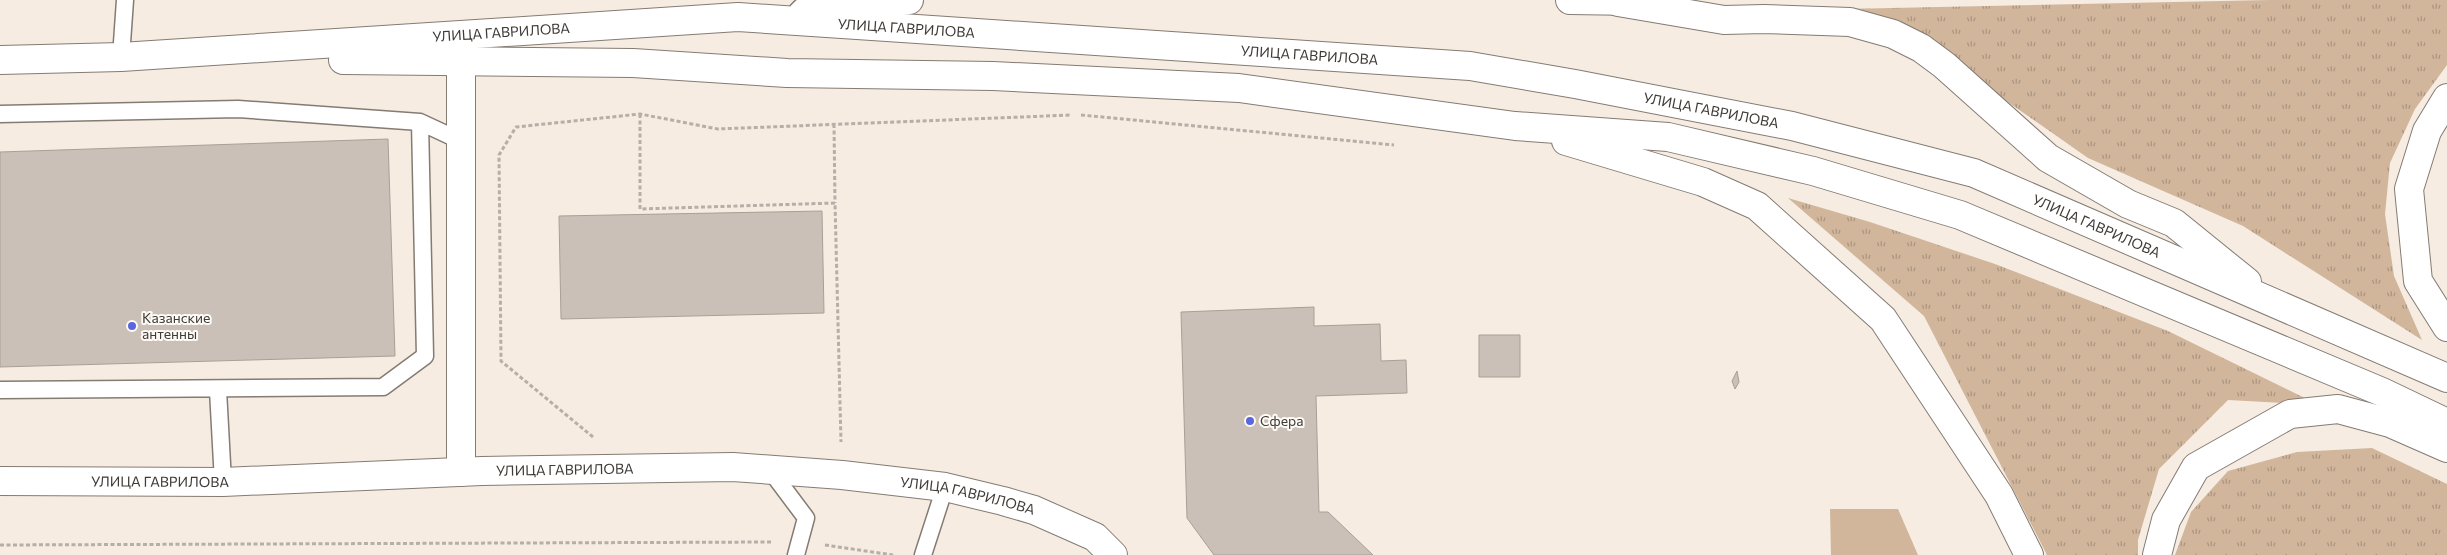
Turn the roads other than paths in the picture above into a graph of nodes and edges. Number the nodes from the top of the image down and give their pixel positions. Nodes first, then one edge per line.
1 (125, 0) edge
2 (908, 0) edge
3 (1570, 0) edge
4 (1654, 0) edge
5 (1618, 2) junction
6 (802, 5) edge
7 (738, 17) junction
8 (121, 57) junction
9 (0, 60) edge
10 (461, 61) junction
11 (2447, 98) edge
12 (0, 114) edge
13 (420, 122) junction
14 (1514, 126) junction
15 (462, 141) junction
16 (2276, 304) junction
17 (2447, 327) edge
18 (2447, 378) edge
19 (0, 390) edge
20 (218, 390) junction
21 (2447, 423) edge
22 (2447, 448) edge
23 (770, 470) junction
24 (461, 472) junction
25 (0, 481) edge
26 (223, 482) junction
27 (944, 488) junction
28 (798, 548) edge
29 (923, 555) edge
30 (1113, 555) edge
31 (2029, 555) edge
32 (2157, 555) edge

1 - 8 lane
2 - 6 main road
3 - 5 main road
4 - 5 main road
5 - 16 main road
6 - 7 main road
7 - 8 main road, УЛИЦА ГАВРИЛОВА
7 - 16 main road, УЛИЦА ГАВРИЛОВА
8 - 9 main road, УЛИЦА ГАВРИЛОВА
8 - 10 main road, УЛИЦА ГАВРИЛОВА
10 - 14 main road, УЛИЦА ГАВРИЛОВА
10 - 15 main road
11 - 17 main road
12 - 13 lane
13 - 15 lane
13 - 20 lane
14 - 21 main road, УЛИЦА ГАВРИЛОВА
14 - 31 main road
15 - 24 main road
16 - 18 main road, УЛИЦА ГАВРИЛОВА
19 - 20 lane
20 - 26 lane
22 - 32 main road
23 - 24 main road, УЛИЦА ГАВРИЛОВА
23 - 27 main road, УЛИЦА ГАВРИЛОВА
23 - 28 lane
24 - 26 main road, УЛИЦА ГАВРИЛОВА
25 - 26 main road, УЛИЦА ГАВРИЛОВА
27 - 29 lane
27 - 30 main road, УЛИЦА ГАВРИЛОВА

